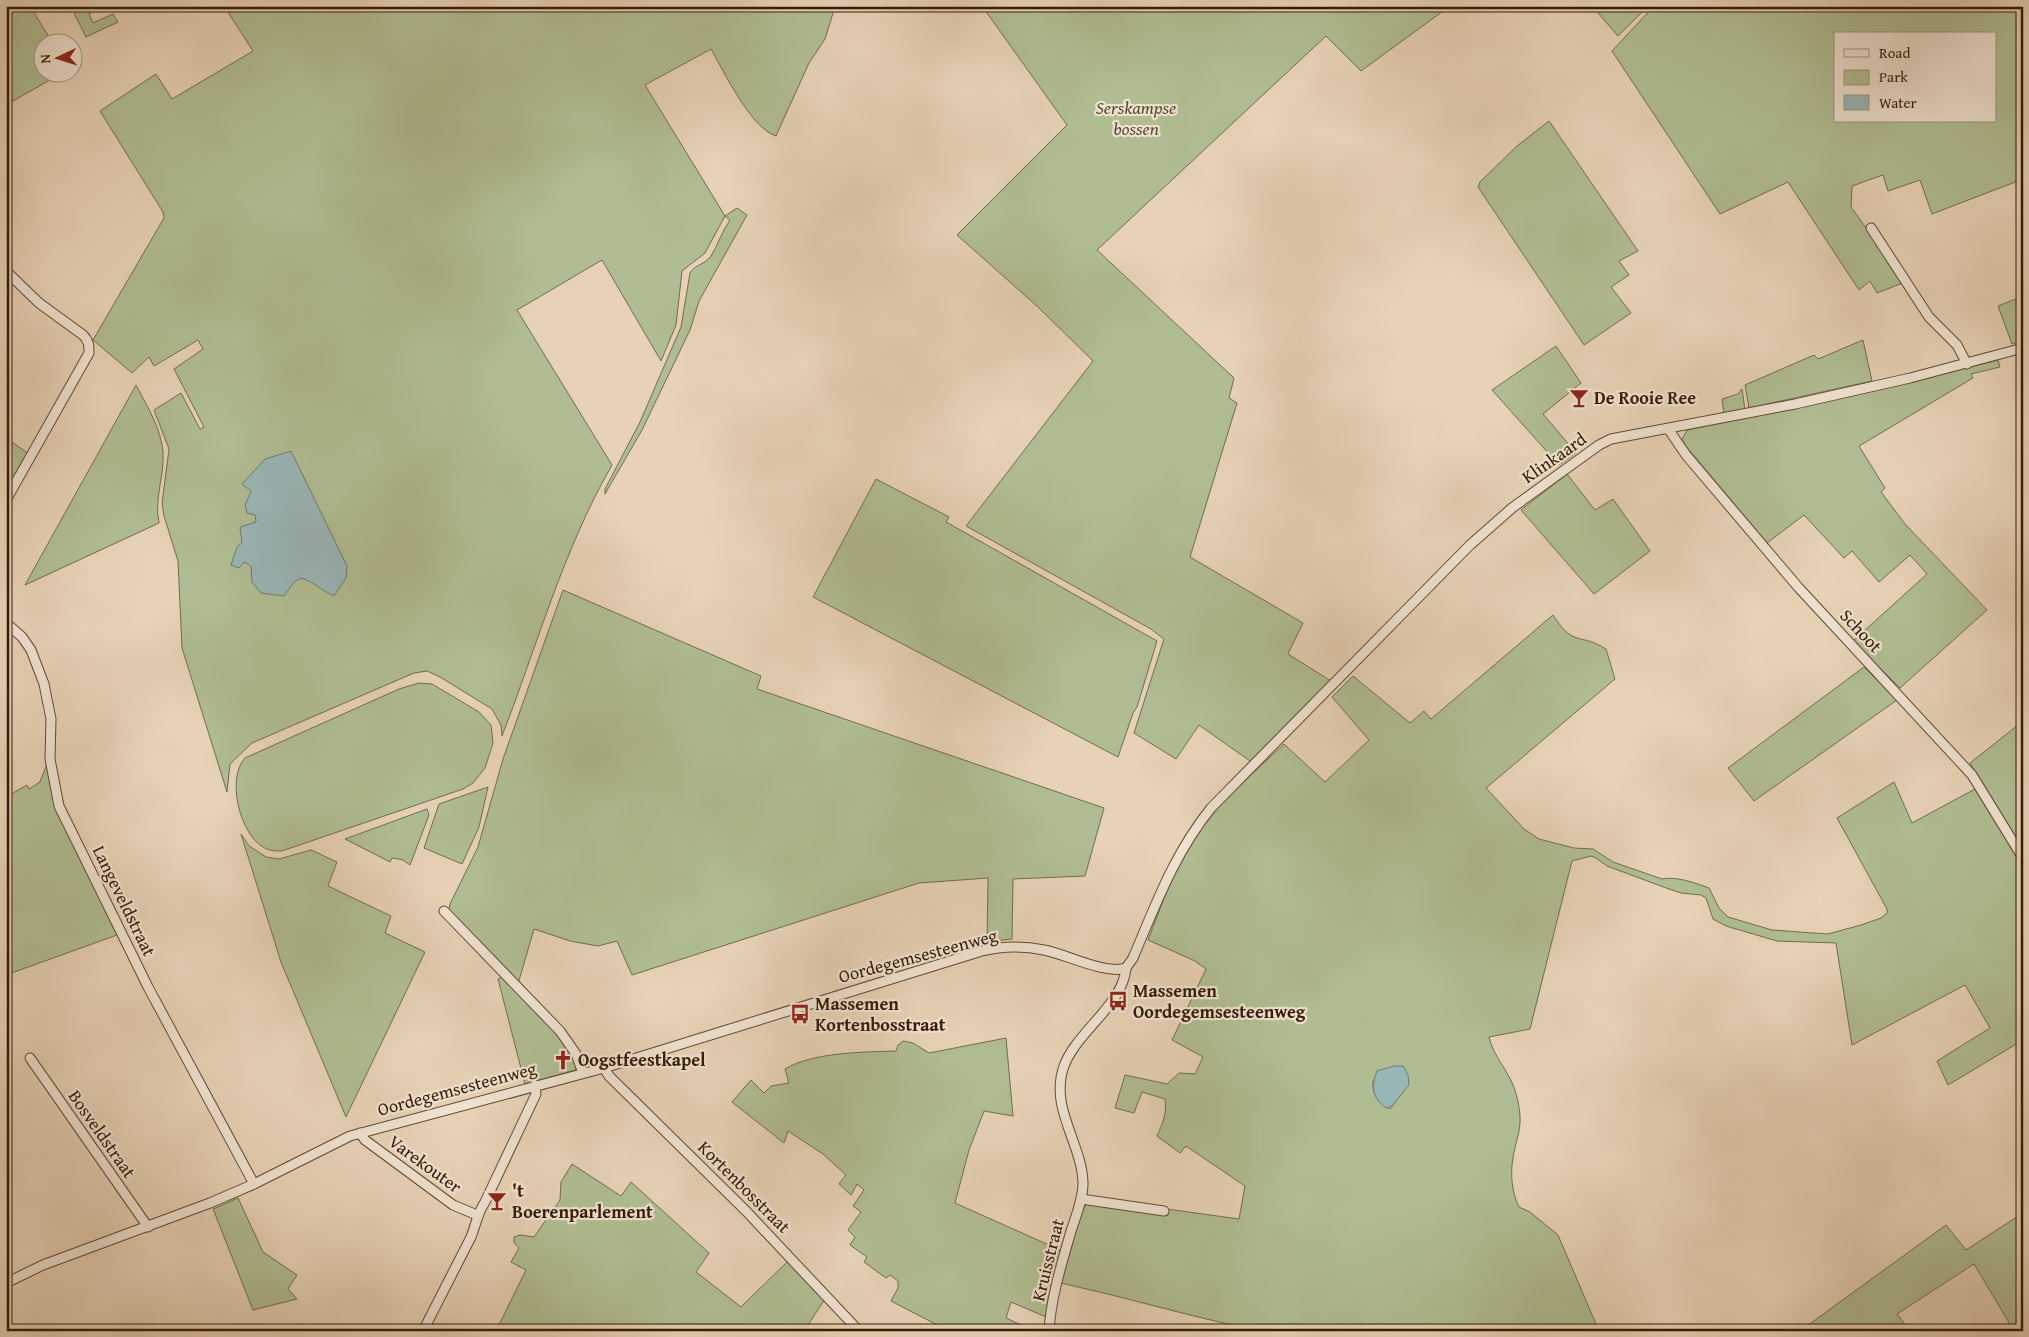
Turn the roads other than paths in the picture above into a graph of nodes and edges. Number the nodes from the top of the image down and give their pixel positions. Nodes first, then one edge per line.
1 (1871, 228) dead end
2 (6, 271) edge
3 (2023, 348) edge
4 (1967, 364) junction
5 (1669, 430) junction
6 (6, 500) edge
7 (6, 623) edge
8 (2023, 858) edge
9 (444, 911) dead end
10 (1126, 968) junction
11 (30, 1058) dead end
12 (604, 1068) junction
13 (582, 1073) junction
14 (535, 1085) junction
15 (360, 1132) junction
16 (254, 1184) junction
17 (1081, 1199) junction
18 (1164, 1210) dead end
19 (477, 1215) junction
20 (148, 1227) junction
21 (6, 1283) edge
22 (423, 1331) edge
23 (859, 1331) edge
24 (1050, 1331) edge

1 - 4 street
2 - 6 street
3 - 4 street, Klinkaard
4 - 5 street, Klinkaard
5 - 8 street, Schoot
5 - 10 street, Klinkaard
7 - 16 street, Langeveldstraat
9 - 13 street
10 - 12 street, Oordegemsesteenweg
10 - 17 street, Kruisstraat
11 - 20 street, Bosveldstraat
12 - 13 street, Oordegemsesteenweg
12 - 23 street, Kortenbosstraat
13 - 14 street, Oordegemsesteenweg
14 - 15 street, Oordegemsesteenweg
14 - 19 street
15 - 16 street, Oordegemsesteenweg
15 - 19 street, Varekouter
16 - 20 street, Oordegemsesteenweg
17 - 18 street, Kruisstraat
17 - 24 street, Kruisstraat
19 - 22 street
20 - 21 street, Oordegemsesteenweg

